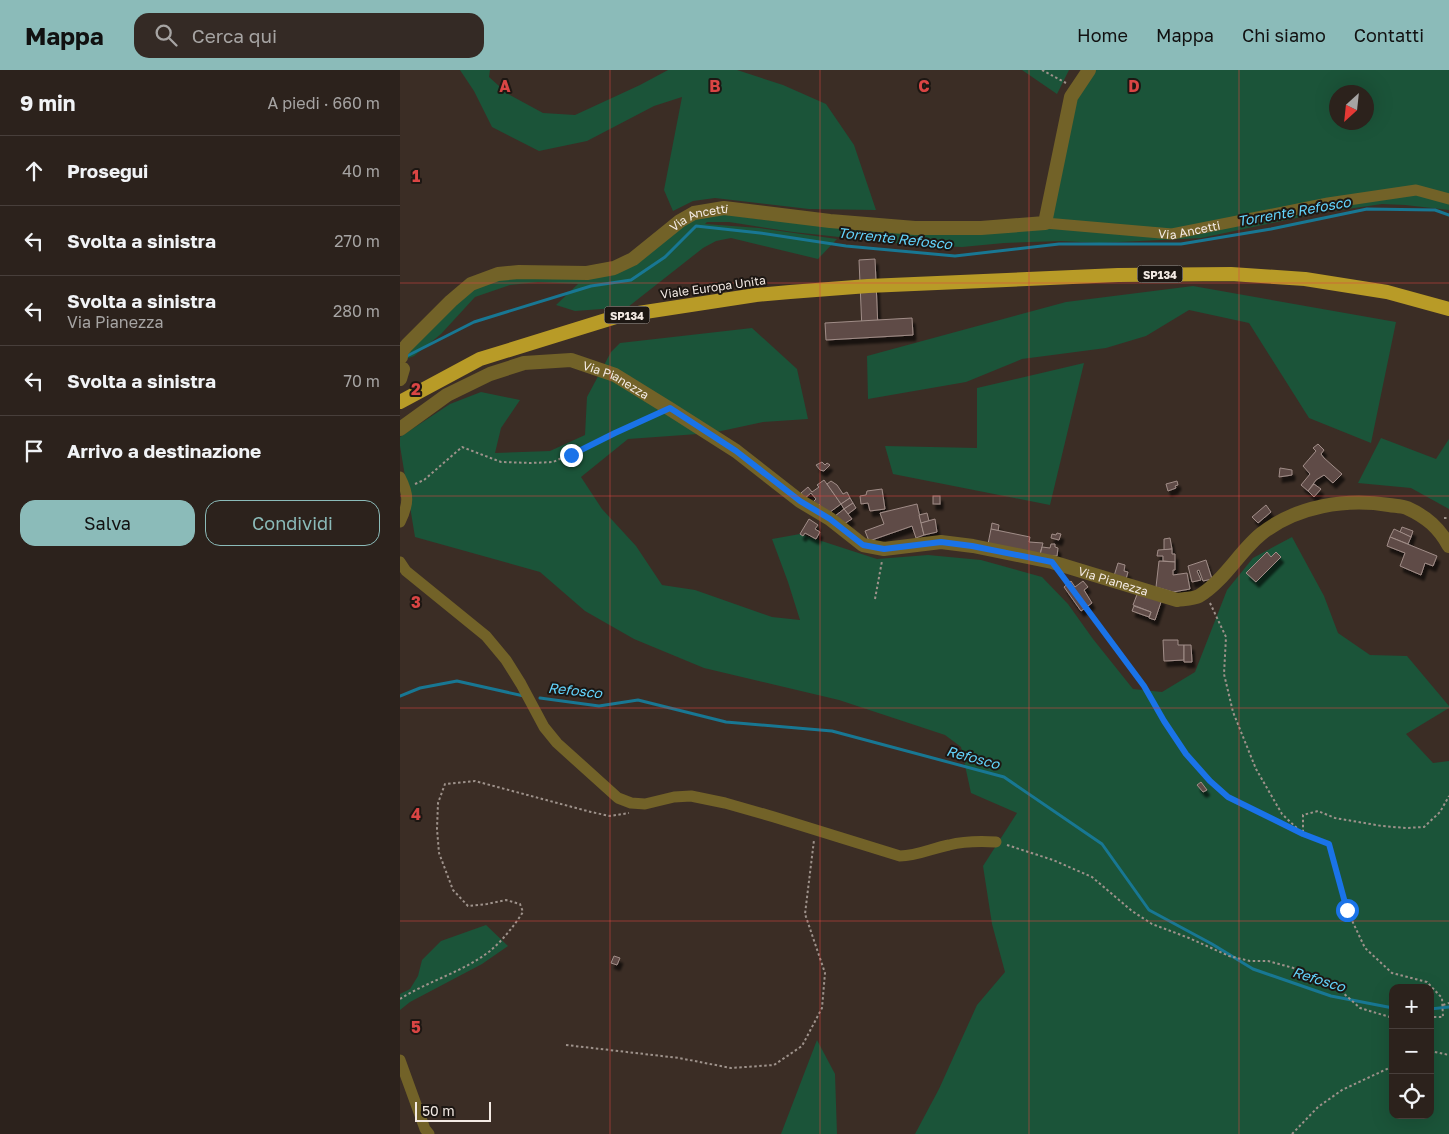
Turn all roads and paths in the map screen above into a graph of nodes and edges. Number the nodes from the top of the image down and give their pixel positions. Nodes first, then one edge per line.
1 (1042, 70) edge
2 (1089, 70) edge
3 (1077, 89) junction
4 (1449, 199) edge
5 (1045, 224) junction
6 (1449, 310) edge
7 (401, 362) edge
8 (400, 402) edge
9 (670, 408) junction
10 (400, 429) edge
11 (400, 477) edge
12 (405, 488) junction
13 (400, 522) edge
14 (1445, 532) edge
15 (1449, 546) edge
16 (884, 549) junction
17 (400, 562) edge
18 (1052, 562) junction
19 (1204, 592) junction
20 (875, 599) dead end
21 (1449, 796) edge
22 (646, 804) junction
23 (815, 831) junction
24 (1303, 834) junction
25 (996, 842) joint
26 (400, 999) edge
27 (1449, 1003) edge
28 (1443, 1005) junction
29 (1389, 1017) edge
30 (1434, 1018) edge
31 (566, 1045) dead end
32 (1434, 1052) edge
33 (1449, 1055) edge
34 (400, 1060) edge
35 (1389, 1068) edge
36 (429, 1134) edge
37 (1292, 1134) edge

1 - 3 path
2 - 3 street
3 - 5 street
4 - 5 street, Via Ancetti
5 - 7 street, Via Ancetti
6 - 8 highway, Viale Europa Unita / SP134
9 - 10 street, Via Pianezza
9 - 12 path
9 - 16 street, Via Pianezza
11 - 12 street
12 - 13 street
14 - 15 street, Via Pianezza
14 - 19 street, Via Pianezza
16 - 18 street, Via Pianezza
16 - 20 path
17 - 22 street
18 - 19 street, Via Pianezza
18 - 24 path
19 - 24 path
21 - 24 path
22 - 23 street
22 - 26 path
23 - 25 street
23 - 31 path
24 - 28 path
25 - 29 path
27 - 28 path
28 - 30 path
32 - 33 path
34 - 36 street
35 - 37 path

